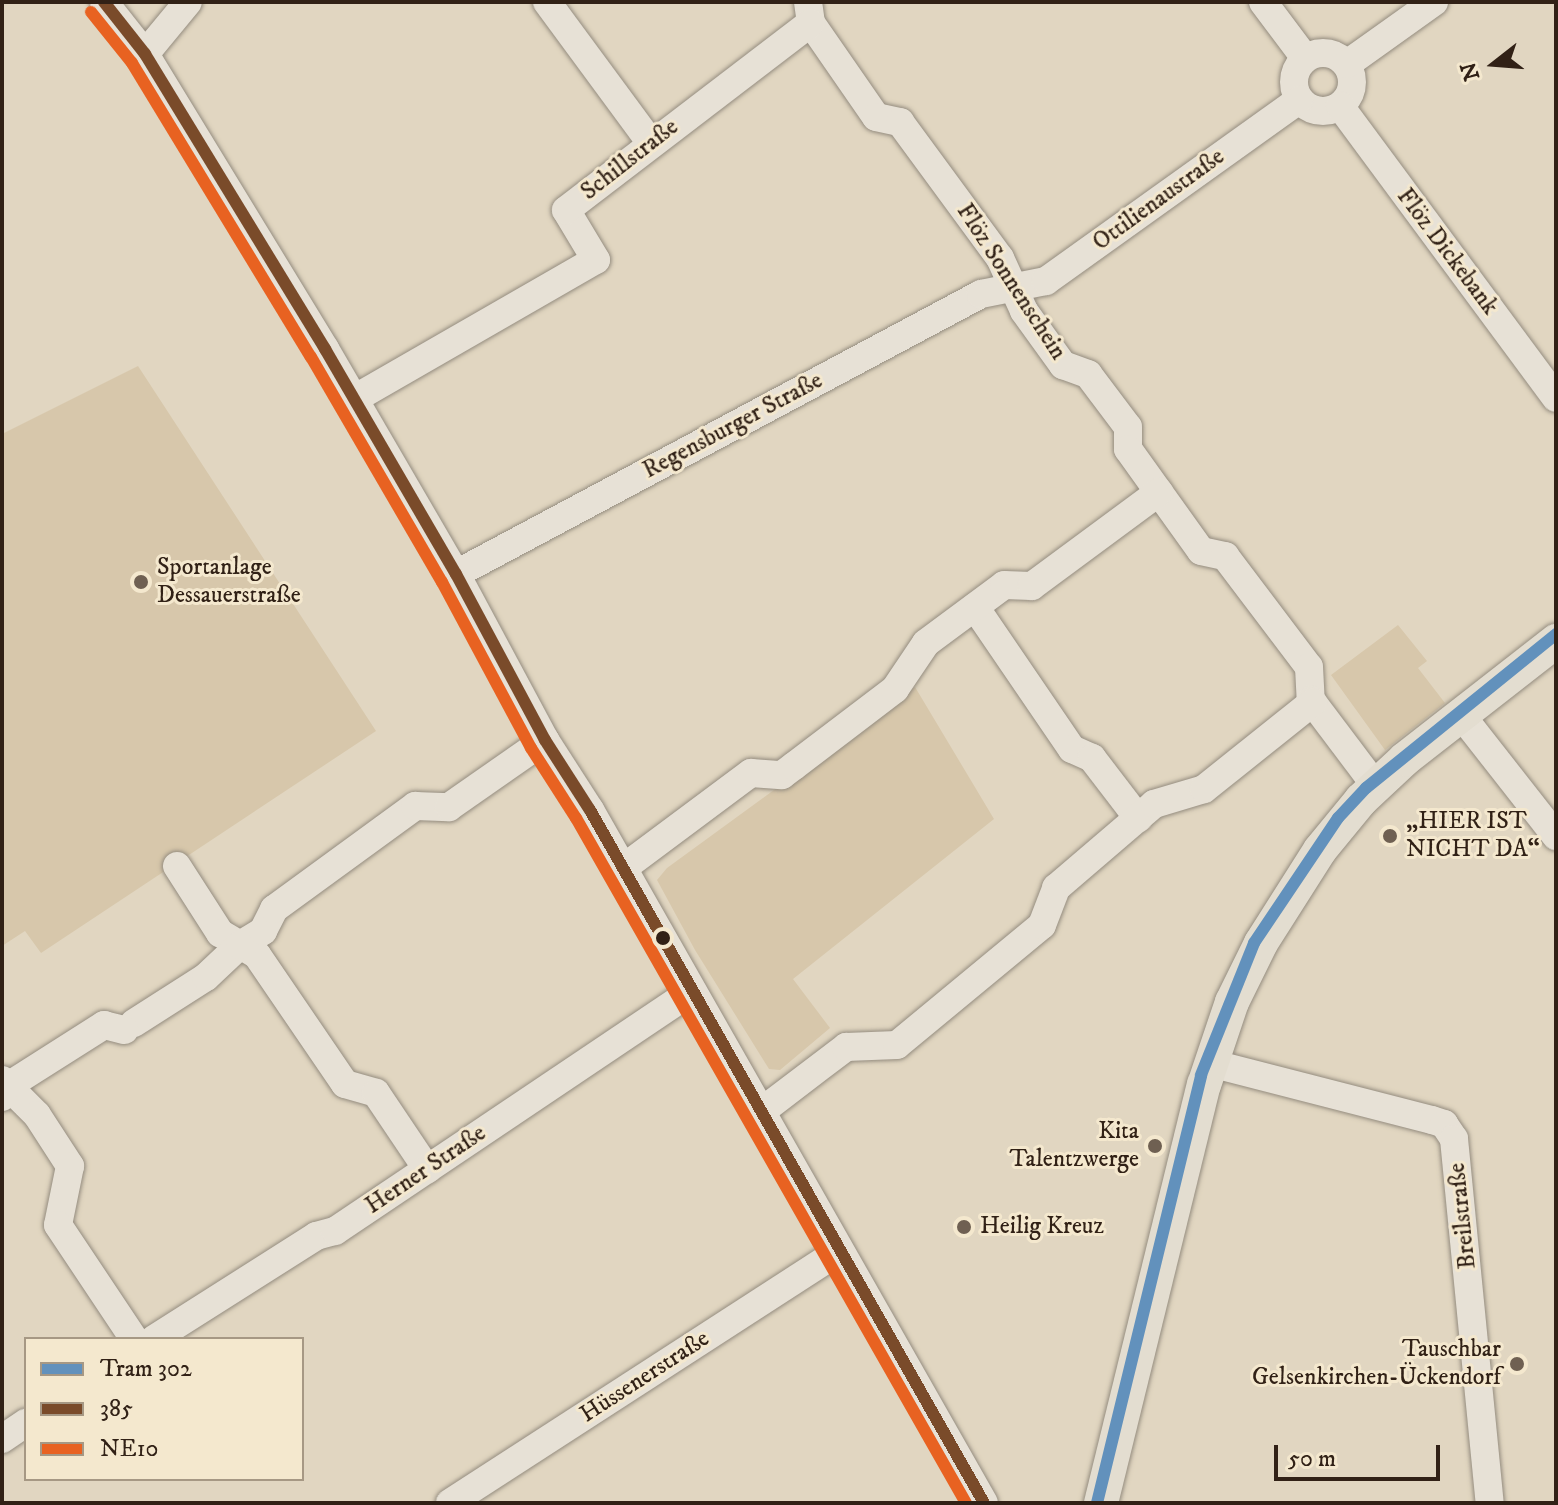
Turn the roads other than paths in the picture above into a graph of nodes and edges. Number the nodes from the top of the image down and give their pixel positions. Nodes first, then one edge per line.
1 (104, 2) edge
2 (188, 2) edge
3 (547, 2) edge
4 (1263, 2) edge
5 (1434, 2) edge
6 (810, 13) edge
7 (145, 54) junction
8 (1305, 58) junction
9 (1347, 64) junction
10 (1299, 100) junction
11 (1340, 106) junction
12 (651, 143) junction
13 (1014, 290) junction
14 (1556, 398) edge
15 (354, 399) junction
16 (1159, 492) junction
17 (456, 574) junction
18 (975, 607) junction
19 (1556, 641) edge
20 (1313, 702) junction
21 (1461, 715) junction
22 (545, 740) junction
23 (1375, 785) junction
24 (1138, 818) junction
25 (1556, 836) edge
26 (177, 866) dead end
27 (622, 869) junction
28 (240, 945) junction
29 (692, 991) junction
30 (1210, 1063) junction
31 (4, 1087) edge
32 (762, 1111) junction
33 (427, 1169) junction
34 (840, 1251) junction
35 (133, 1337) edge
36 (157, 1337) edge
37 (24, 1424) edge
38 (2, 1439) edge
39 (450, 1503) edge
40 (984, 1503) edge
41 (1101, 1503) edge
42 (1490, 1503) edge

1 - 7 street
2 - 7 street
3 - 12 street
4 - 8 street
5 - 9 street
6 - 12 street, Schillstraße
6 - 13 street, Flöz Sonnenschein
7 - 15 street
8 - 9 street
8 - 10 street
9 - 11 street
10 - 11 street
10 - 13 street, Ottilienaustraße
11 - 14 street, Flöz Dickebank
12 - 15 street, Schillstraße
13 - 16 street, Flöz Sonnenschein
13 - 17 street, Regensburger Straße
15 - 17 street
16 - 18 street
16 - 20 street, Flöz Sonnenschein
17 - 22 street
18 - 24 street
18 - 27 street
19 - 21 main road
20 - 23 street, Flöz Sonnenschein
20 - 24 street
21 - 23 main road
21 - 25 street
22 - 27 street
22 - 28 street
23 - 30 main road
24 - 32 street
26 - 28 street
27 - 29 street
28 - 31 street
28 - 33 street
29 - 32 street
29 - 33 street, Herner Straße
30 - 41 main road
30 - 42 street, Breilstraße
31 - 35 street
32 - 34 street
33 - 36 street, Herner Straße
34 - 39 street, Hüssenerstraße
34 - 40 street
37 - 38 street

